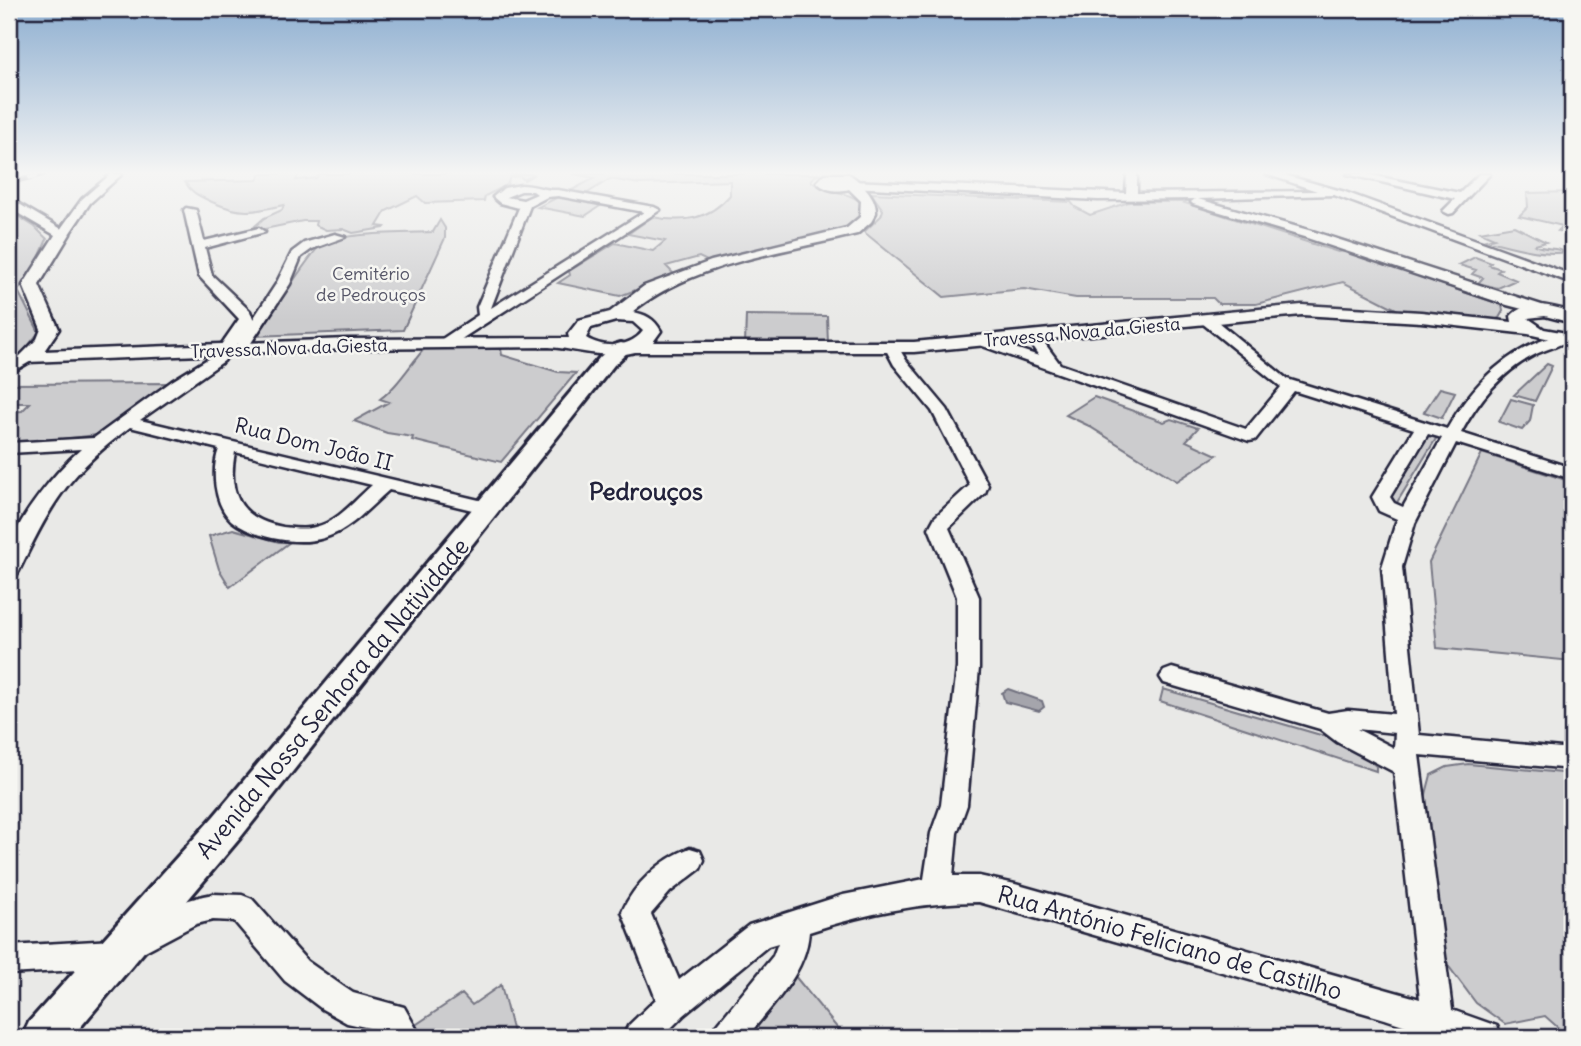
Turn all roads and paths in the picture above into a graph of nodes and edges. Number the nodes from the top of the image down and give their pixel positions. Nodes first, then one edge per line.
1 (45, 223) edge
2 (71, 223) edge
3 (194, 223) edge
4 (519, 223) edge
5 (634, 223) edge
6 (861, 223) edge
7 (1270, 223) edge
8 (1424, 223) edge
9 (321, 231) dead end
10 (258, 232) dead end
11 (63, 234) junction
12 (200, 245) junction
13 (1572, 279) edge
14 (638, 310) junction
15 (483, 318) junction
16 (1572, 318) edge
17 (1207, 320) junction
18 (1526, 324) junction
19 (650, 336) junction
20 (1032, 336) junction
21 (1568, 339) edge
22 (982, 341) junction
23 (444, 345) junction
24 (484, 345) junction
25 (604, 347) junction
26 (892, 348) junction
27 (663, 349) junction
28 (232, 350) junction
29 (29, 357) junction
30 (1055, 367) junction
31 (9, 369) edge
32 (1290, 386) junction
33 (129, 422) junction
34 (1424, 426) junction
35 (1452, 435) junction
36 (98, 443) junction
37 (228, 447) junction
38 (9, 448) edge
39 (1572, 474) edge
40 (383, 485) junction
41 (489, 508) junction
42 (1407, 516) junction
43 (9, 571) edge
44 (1172, 677) dead end
45 (1328, 722) junction
46 (1407, 745) junction
47 (1572, 759) edge
48 (690, 860) dead end
49 (937, 889) junction
50 (796, 923) junction
51 (115, 954) junction
52 (9, 960) edge
53 (673, 1004) junction
54 (1437, 1029) edge
55 (46, 1034) edge
56 (405, 1037) edge
57 (639, 1037) edge
58 (727, 1037) edge
59 (1486, 1037) edge

1 - 11 street
2 - 11 street
3 - 12 street
4 - 15 street
5 - 15 street
6 - 14 street
7 - 18 street
8 - 13 street
9 - 28 street
10 - 12 street
11 - 29 street
12 - 28 street
14 - 19 street
14 - 25 street
15 - 23 street
15 - 24 street
16 - 18 street
17 - 18 street, Travessa Nova da Giesta
17 - 20 street, Travessa Nova da Giesta
17 - 32 street
18 - 21 street
18 - 35 street
19 - 25 street
19 - 27 street
20 - 22 street, Travessa Nova da Giesta
20 - 30 street
22 - 26 street, Travessa Nova da Giesta
22 - 30 street
23 - 24 street, Travessa Nova da Giesta
23 - 28 street, Travessa Nova da Giesta
24 - 25 street, Travessa Nova da Giesta
25 - 27 street, Travessa Nova da Giesta
25 - 41 main road, Avenida Nossa Senhora da Natividade
26 - 27 street, Travessa Nova da Giesta
26 - 49 street
28 - 29 street, Travessa Nova da Giesta
28 - 33 street
29 - 31 street
30 - 32 street
32 - 34 street
33 - 36 street
33 - 37 street, Rua Dom João II
34 - 35 street
34 - 42 street
35 - 39 street
35 - 42 street
36 - 38 street
36 - 43 street
37 - 40 street, Rua Dom João II
37 - 40 street
40 - 41 street, Rua Dom João II
41 - 51 main road, Avenida Nossa Senhora da Natividade
42 - 46 street
44 - 45 street
45 - 46 street
45 - 46 street
46 - 47 street
46 - 54 street
48 - 53 street
49 - 50 street, Rua António Feliciano de Castilho
49 - 54 street, Rua António Feliciano de Castilho
50 - 53 street, Rua António Feliciano de Castilho
50 - 58 street
51 - 52 street
51 - 55 main road, Avenida Nossa Senhora da Natividade
51 - 56 street
53 - 57 street, Rua António Feliciano de Castilho
54 - 59 street, Rua António Feliciano de Castilho

